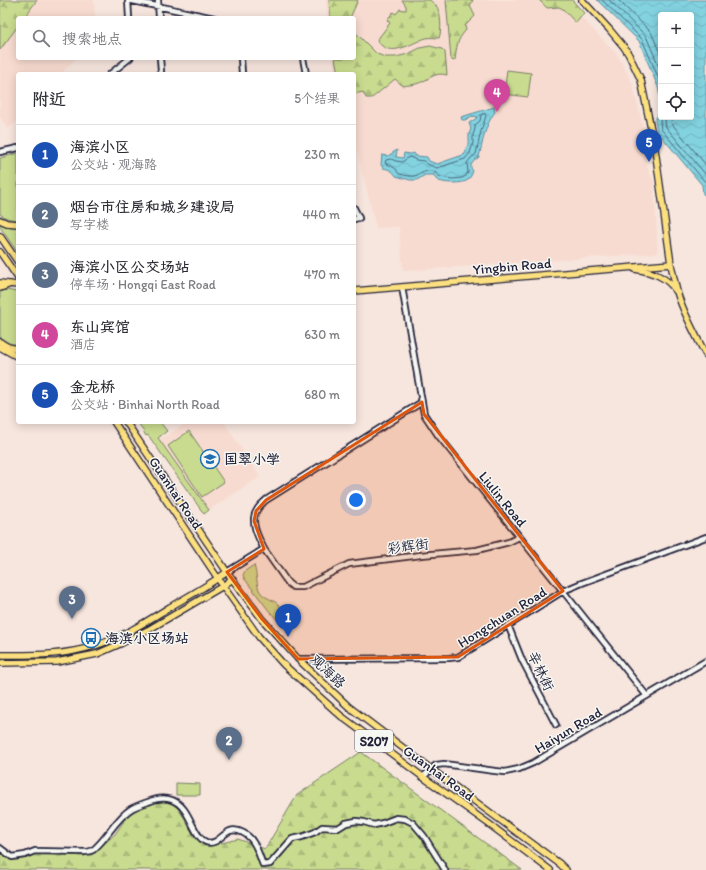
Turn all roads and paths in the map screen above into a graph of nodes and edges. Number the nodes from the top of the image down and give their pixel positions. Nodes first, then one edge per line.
1 (128, 0) edge
2 (158, 0) edge
3 (582, 0) edge
4 (158, 7) junction
5 (129, 16) edge
6 (159, 16) edge
7 (204, 16) edge
8 (128, 60) edge
9 (160, 60) edge
10 (241, 60) edge
11 (303, 60) edge
12 (112, 72) edge
13 (160, 72) edge
14 (242, 72) edge
15 (306, 72) edge
16 (16, 148) edge
17 (0, 152) edge
18 (0, 220) edge
19 (16, 224) edge
20 (0, 236) edge
21 (0, 252) edge
22 (16, 259) edge
23 (671, 264) junction
24 (627, 268) junction
25 (16, 275) edge
26 (0, 282) edge
27 (15, 284) edge
28 (402, 287) junction
29 (0, 288) edge
30 (356, 291) edge
31 (678, 295) junction
32 (0, 342) edge
33 (0, 347) edge
34 (16, 348) edge
35 (16, 356) edge
36 (706, 356) edge
37 (422, 402) junction
38 (115, 424) edge
39 (127, 424) edge
40 (519, 537) junction
41 (706, 537) edge
42 (264, 549) junction
43 (227, 572) junction
44 (218, 578) junction
45 (232, 579) junction
46 (223, 586) junction
47 (562, 591) junction
48 (508, 625) junction
49 (0, 655) edge
50 (298, 659) junction
51 (706, 661) edge
52 (0, 663) edge
53 (647, 696) junction
54 (556, 725) dead end
55 (431, 769) junction
56 (423, 777) junction
57 (0, 848) edge
58 (446, 870) edge
59 (550, 870) edge
60 (566, 870) edge

1 - 4 street
1 - 5 street
2 - 4 street
3 - 23 main road
4 - 6 street
4 - 7 street
8 - 12 street
9 - 13 street
10 - 14 street
11 - 15 street
16 - 17 street
18 - 19 main road
20 - 22 main road
21 - 25 main road
23 - 24 main road, Yingbin Road
23 - 31 main road
24 - 28 main road, Yingbin Road
24 - 31 main road
26 - 27 main road
27 - 29 main road
28 - 30 main road, Yingbin Road
28 - 37 street, Liulin Road
31 - 36 main road
32 - 34 main road
33 - 35 main road
37 - 40 street, Liulin Road
37 - 42 street
38 - 44 main road, Guanhai Road / S207
39 - 43 main road, Guanhai Road / S207
40 - 42 street, 彩辉街
40 - 47 street, Liulin Road
41 - 47 street, Hongchuan Road
42 - 43 street
43 - 44 main road
43 - 45 main road, 观海路 / S207
44 - 46 main road, S207
44 - 49 main road
45 - 46 main road
45 - 50 main road, 观海路 / S207
46 - 52 main road
46 - 56 main road, Guanhai Road / S207
47 - 48 street, Hongchuan Road
47 - 53 street, Liulin Road
48 - 50 street, Hongchuan Road
48 - 54 street, 辛林街
50 - 55 main road, 观海路 / S207
51 - 53 street, Haiyun Road
53 - 55 street, Haiyun Road
55 - 56 street
55 - 60 main road, Guanhai Road / S207
56 - 59 main road, Guanhai Road / S207
57 - 58 street

